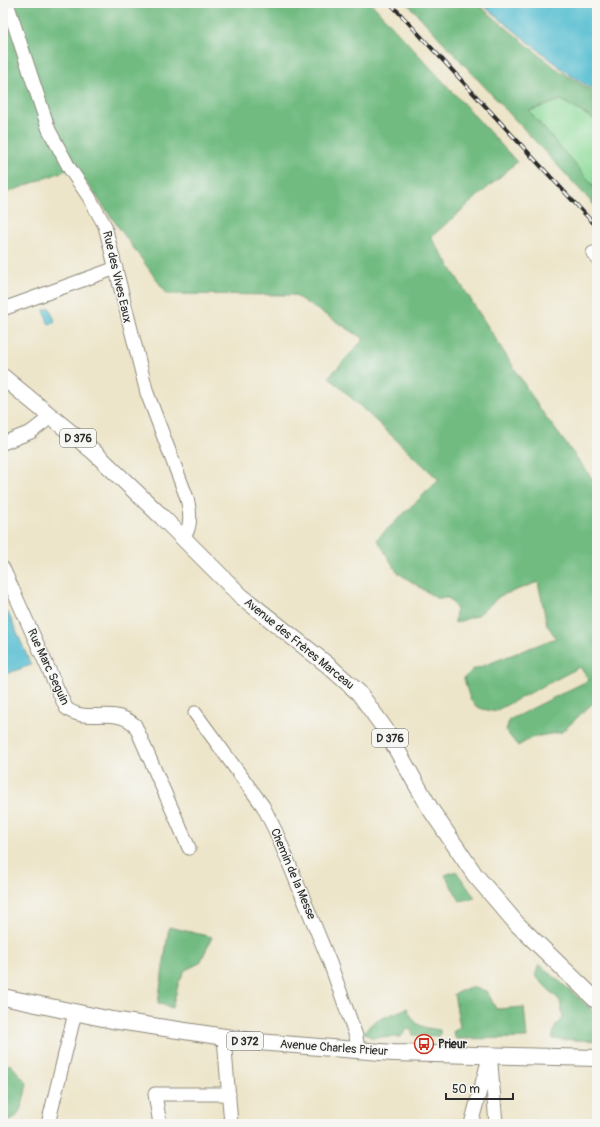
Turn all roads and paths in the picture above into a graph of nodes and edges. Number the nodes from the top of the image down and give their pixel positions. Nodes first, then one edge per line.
1 (7, 3) edge
2 (116, 268) junction
3 (3, 309) edge
4 (3, 377) edge
5 (52, 416) junction
6 (3, 442) edge
7 (183, 538) junction
8 (3, 568) edge
9 (195, 713) dead end
10 (189, 848) dead end
11 (3, 997) edge
12 (597, 1001) edge
13 (74, 1013) junction
14 (224, 1038) junction
15 (358, 1051) junction
16 (490, 1054) junction
17 (597, 1058) edge
18 (229, 1094) junction
19 (48, 1124) edge
20 (160, 1124) edge
21 (231, 1124) edge
22 (471, 1124) edge
23 (496, 1124) edge

1 - 2 street, Rue des Vives Eaux
2 - 3 street
2 - 7 street, Rue des Vives Eaux
4 - 5 main road, D 376
5 - 6 street
5 - 7 main road, Avenue des Frères Marceau / D 376
7 - 12 main road, Avenue des Frères Marceau / D 376
8 - 10 street, Rue Marc Seguin
9 - 15 street, Chemin de la Messe
11 - 13 main road, Avenue Charles Prieur / D 372
13 - 14 main road, Avenue Charles Prieur / D 372
13 - 19 street
14 - 15 main road, Avenue Charles Prieur / D 372
14 - 18 street
15 - 16 main road, Avenue Charles Prieur / D 372
16 - 17 main road, Avenue Charles Prieur / D 372
16 - 22 street
16 - 23 street
18 - 20 street
18 - 21 street

